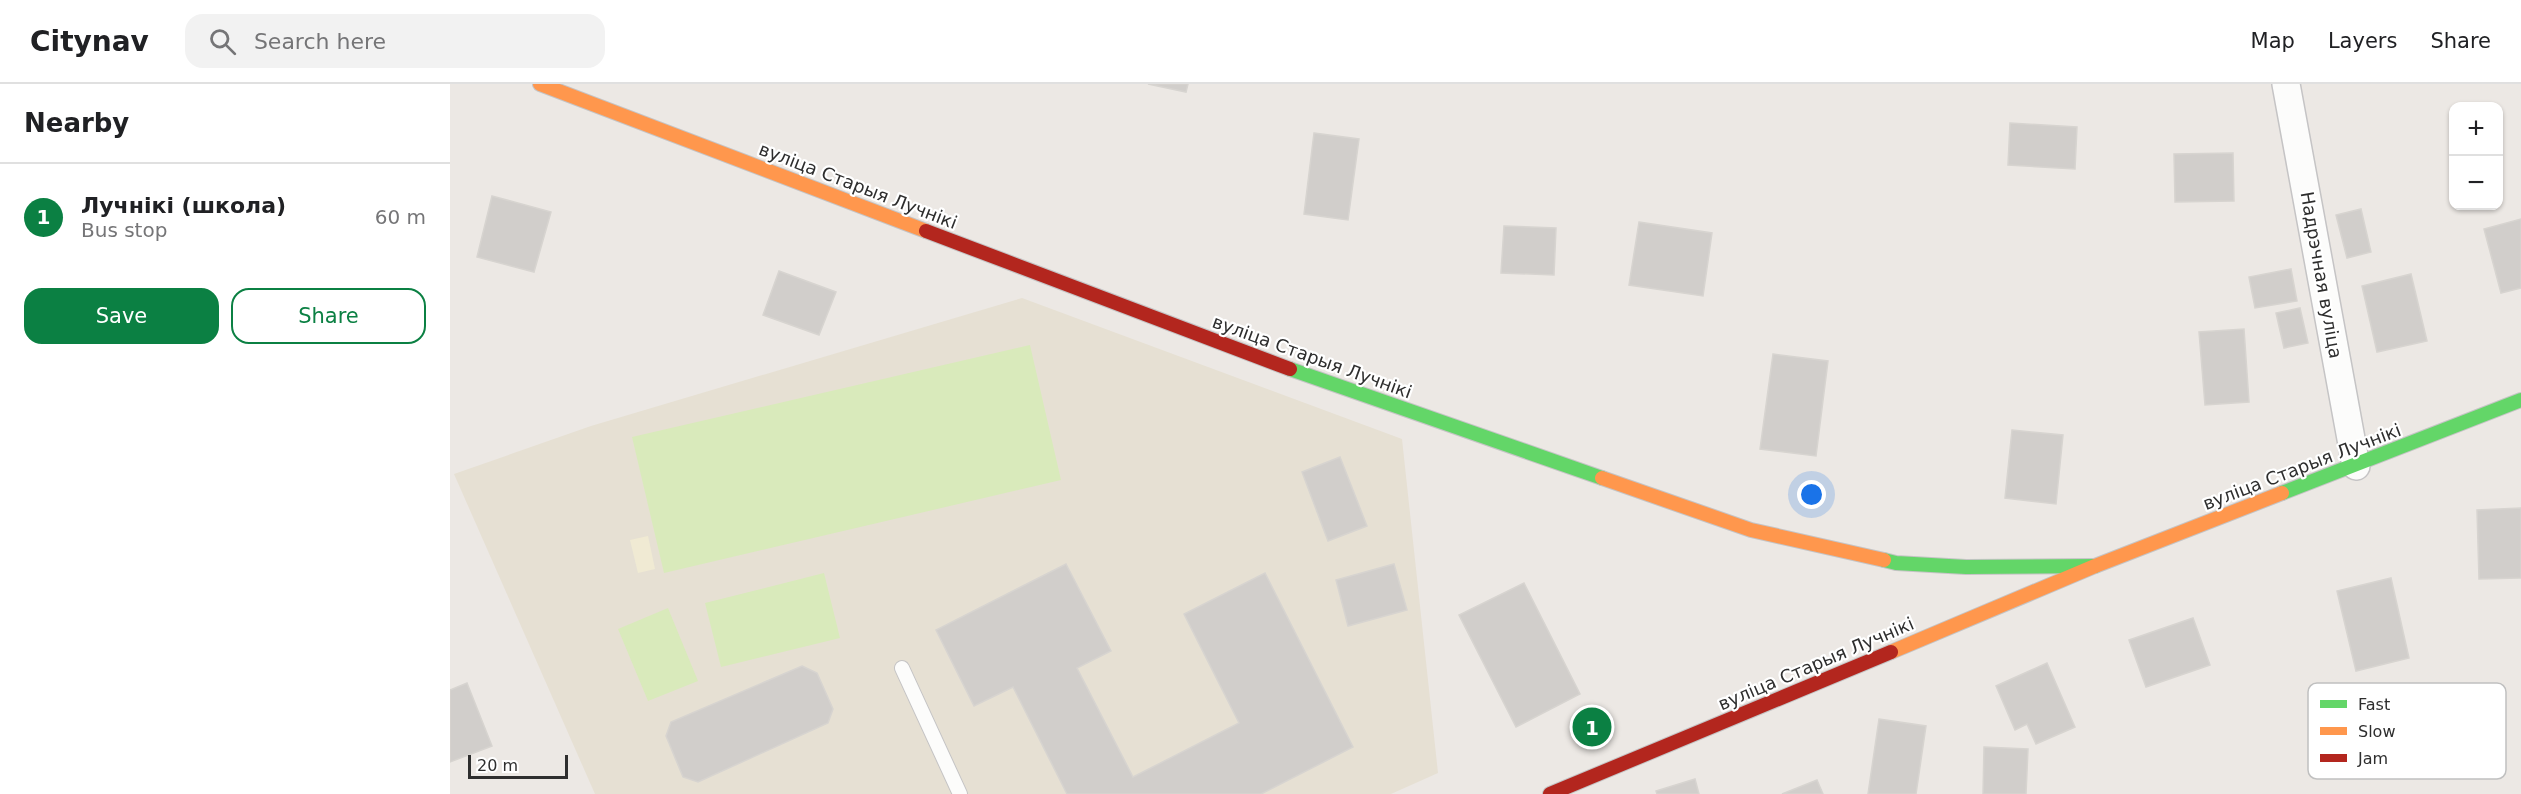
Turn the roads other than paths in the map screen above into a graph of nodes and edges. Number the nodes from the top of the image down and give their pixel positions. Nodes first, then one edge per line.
1 (540, 84) edge
2 (2286, 84) edge
3 (2521, 400) edge
4 (2356, 466) junction
5 (2095, 566) junction
6 (902, 668) dead end
7 (960, 794) edge
8 (1550, 794) edge

1 - 5 main road, вуліца Старыя Лучнікі
2 - 4 street, Надрэчная вуліца
3 - 4 main road, вуліца Старыя Лучнікі
4 - 5 main road, вуліца Старыя Лучнікі
5 - 8 main road, вуліца Старыя Лучнікі
6 - 7 lane

